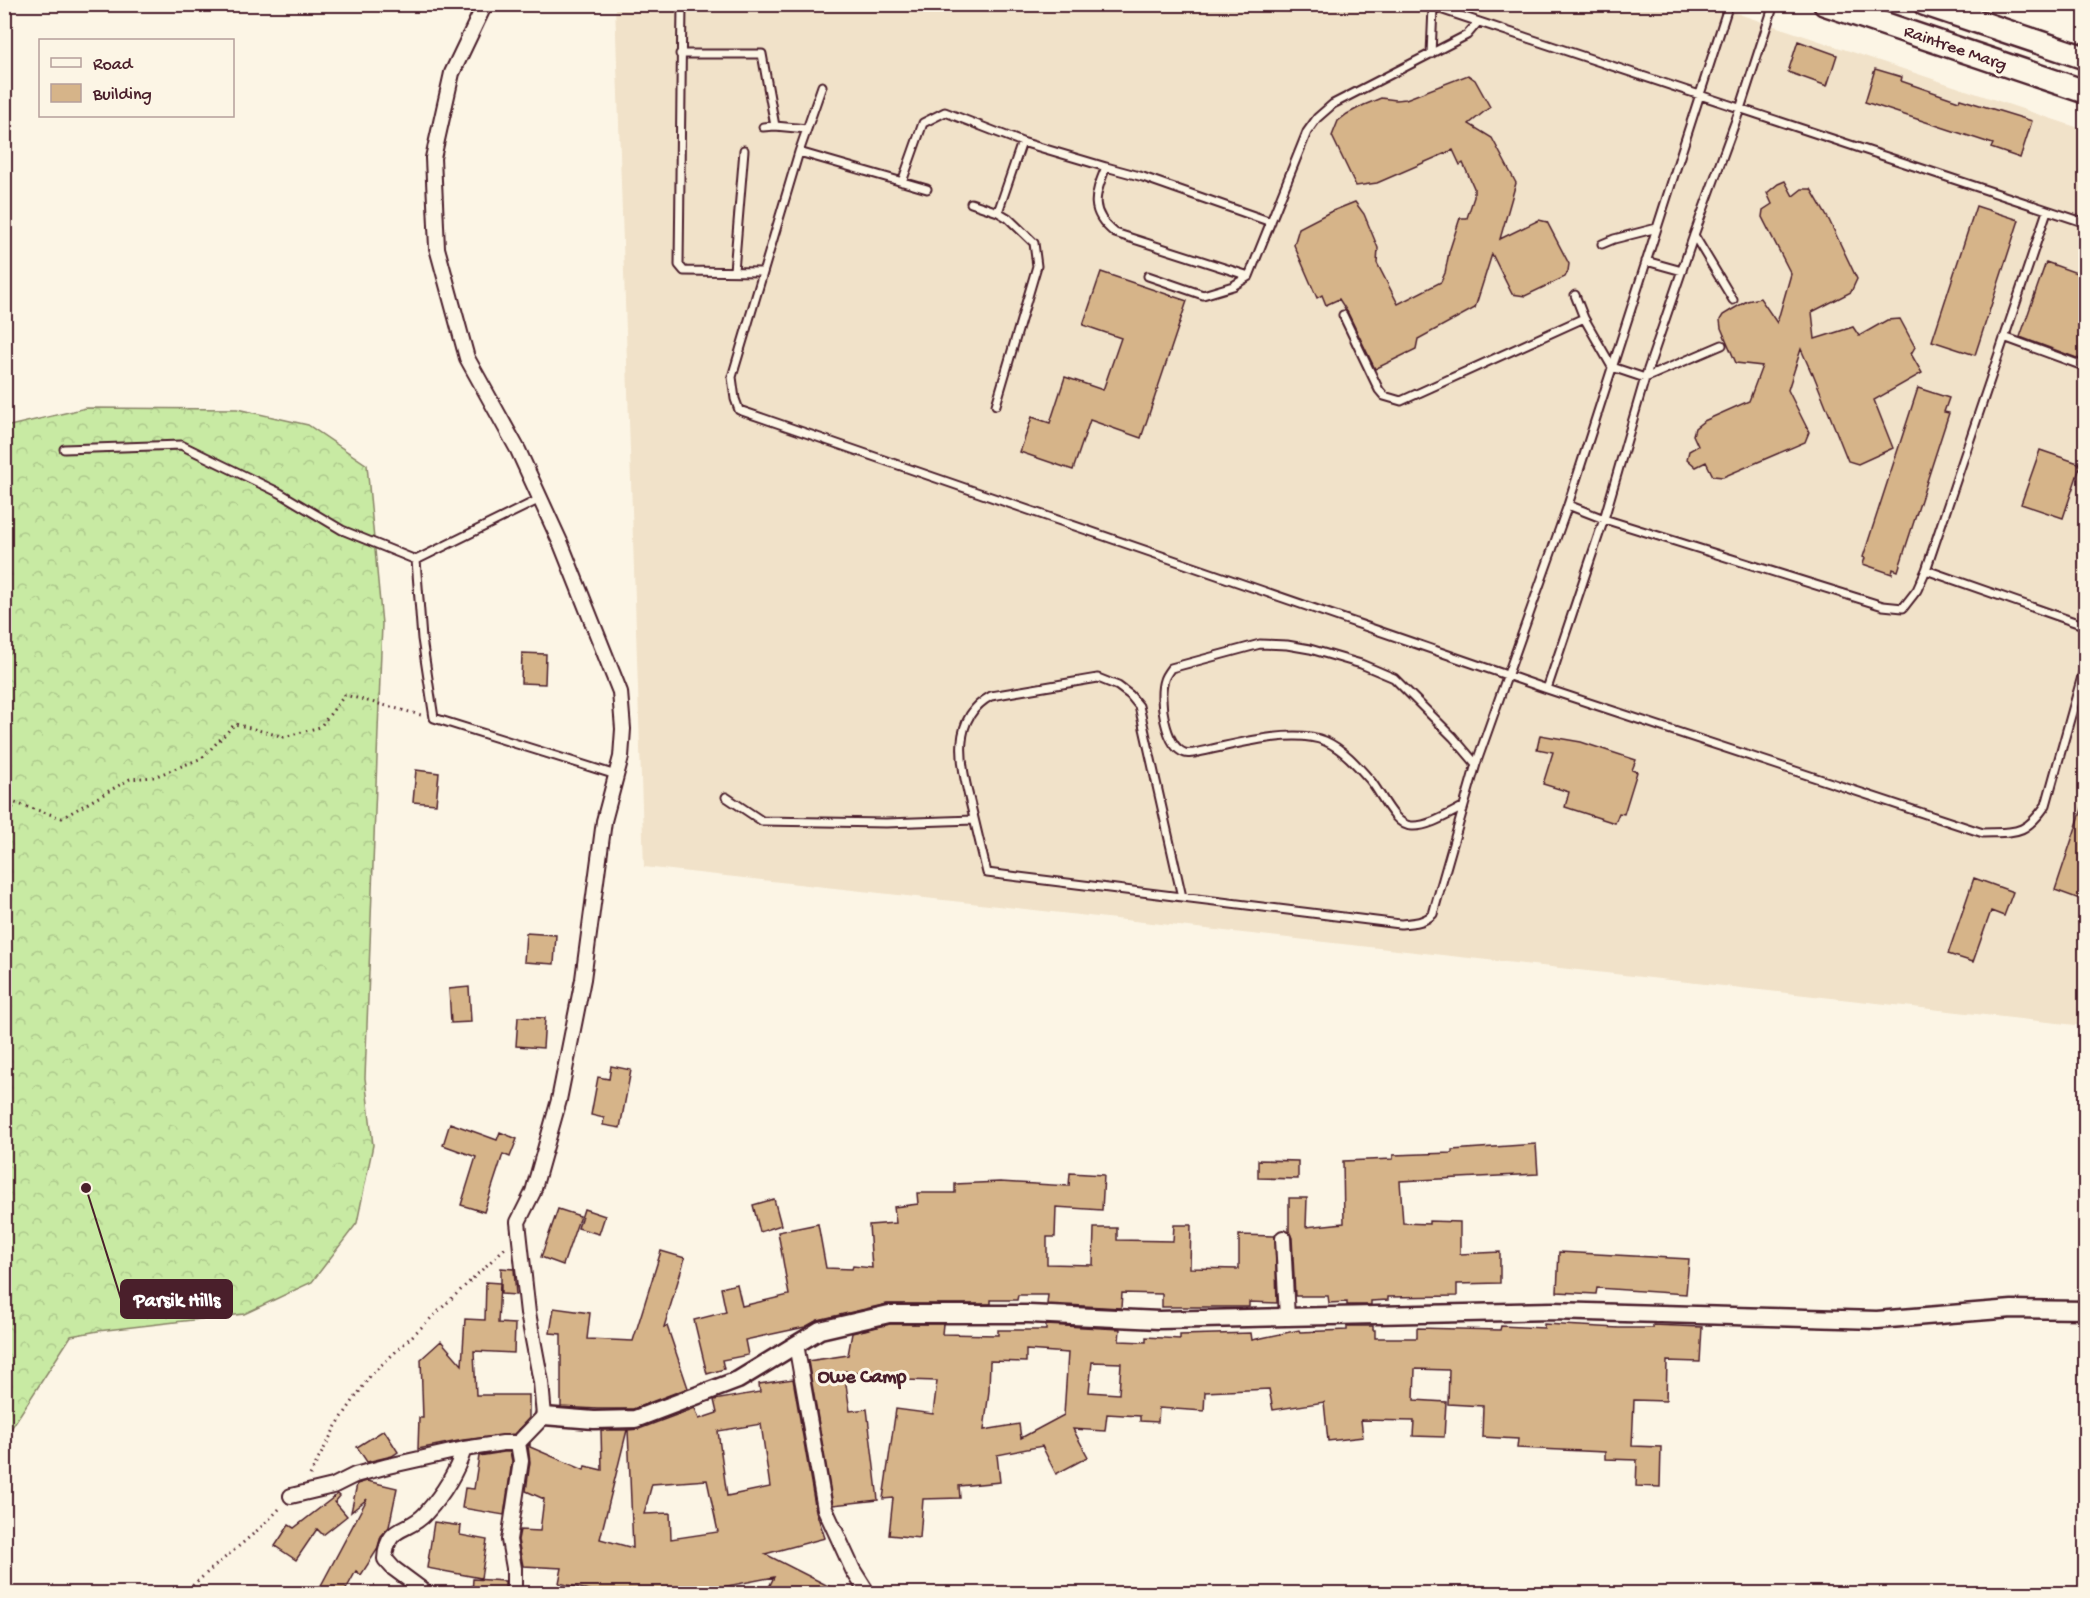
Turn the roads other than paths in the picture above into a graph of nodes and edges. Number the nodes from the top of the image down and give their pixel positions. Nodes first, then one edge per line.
1 (485, 4) edge
2 (682, 4) edge
3 (1425, 4) edge
4 (1729, 4) edge
5 (1774, 4) edge
6 (1826, 4) edge
7 (1925, 4) edge
8 (1433, 7) junction
9 (1478, 22) junction
10 (680, 54) junction
11 (1431, 54) junction
12 (2085, 58) edge
13 (822, 86) dead end
14 (2085, 92) edge
15 (1699, 95) junction
16 (1740, 109) junction
17 (775, 126) junction
18 (763, 127) dead end
19 (807, 129) junction
20 (1022, 142) junction
21 (744, 150) dead end
22 (799, 152) junction
23 (1106, 167) junction
24 (902, 182) junction
25 (927, 189) dead end
26 (971, 203) dead end
27 (2047, 211) junction
28 (998, 212) junction
29 (1271, 222) junction
30 (2085, 223) edge
31 (1658, 228) junction
32 (1694, 235) junction
33 (1602, 244) dead end
34 (1646, 261) junction
35 (734, 271) junction
36 (1682, 271) junction
37 (763, 272) junction
38 (1148, 276) dead end
39 (1249, 276) junction
40 (1575, 295) dead end
41 (1733, 300) dead end
42 (1343, 315) dead end
43 (1584, 318) junction
44 (2004, 337) junction
45 (1722, 345) dead end
46 (1612, 367) junction
47 (2085, 367) edge
48 (1646, 378) junction
49 (996, 405) dead end
50 (64, 449) dead end
51 (540, 499) junction
52 (1568, 506) junction
53 (1604, 519) junction
54 (416, 560) junction
55 (1926, 570) junction
56 (2085, 626) edge
57 (2085, 662) edge
58 (1508, 675) junction
59 (1547, 689) junction
60 (1476, 764) junction
61 (616, 775) junction
62 (726, 797) dead end
63 (1463, 807) junction
64 (974, 819) junction
65 (1182, 897) junction
66 (1283, 1238) dead end
67 (2085, 1310) edge
68 (1287, 1318) junction
69 (796, 1344) junction
70 (544, 1416) junction
71 (518, 1443) junction
72 (464, 1449) junction
73 (291, 1496) road end
74 (428, 1593) edge
75 (514, 1593) edge
76 (868, 1593) edge

1 - 51 street
2 - 10 lane
3 - 8 lane
4 - 15 lane
5 - 16 lane
6 - 14 main road, Raintree Marg
7 - 12 main road, Raintree Marg
8 - 9 lane
8 - 11 lane
9 - 11 lane
9 - 15 lane
10 - 17 lane
10 - 35 lane
11 - 29 lane
13 - 19 lane
15 - 16 lane
15 - 31 lane
16 - 27 lane
16 - 32 lane
17 - 18 lane
17 - 19 lane
19 - 22 lane
20 - 23 lane
20 - 24 lane
20 - 28 lane
21 - 35 lane
22 - 24 lane
22 - 37 lane
23 - 29 lane
23 - 39 lane
24 - 25 lane
26 - 28 lane
27 - 30 lane
27 - 44 lane
28 - 49 lane
29 - 39 lane
31 - 33 lane
31 - 34 lane
32 - 36 lane
32 - 41 lane
34 - 36 lane
34 - 46 lane
35 - 37 lane
36 - 48 lane
37 - 58 lane
38 - 39 lane
40 - 43 lane
42 - 43 lane
43 - 46 lane
44 - 47 lane
44 - 55 lane
45 - 48 lane
46 - 48 lane
46 - 52 lane
48 - 53 lane
50 - 54 lane
51 - 54 lane
51 - 61 street
52 - 53 lane
52 - 58 lane
53 - 55 lane
53 - 59 lane
54 - 61 lane
55 - 56 lane
57 - 59 lane
58 - 59 lane
58 - 60 lane
60 - 63 lane
60 - 63 lane
61 - 70 street
62 - 64 lane
63 - 65 lane
64 - 65 lane
64 - 65 lane
66 - 68 street
67 - 68 street
68 - 69 street
69 - 70 street
69 - 76 street
70 - 71 street
71 - 72 street
71 - 75 street
72 - 73 street
72 - 74 street

